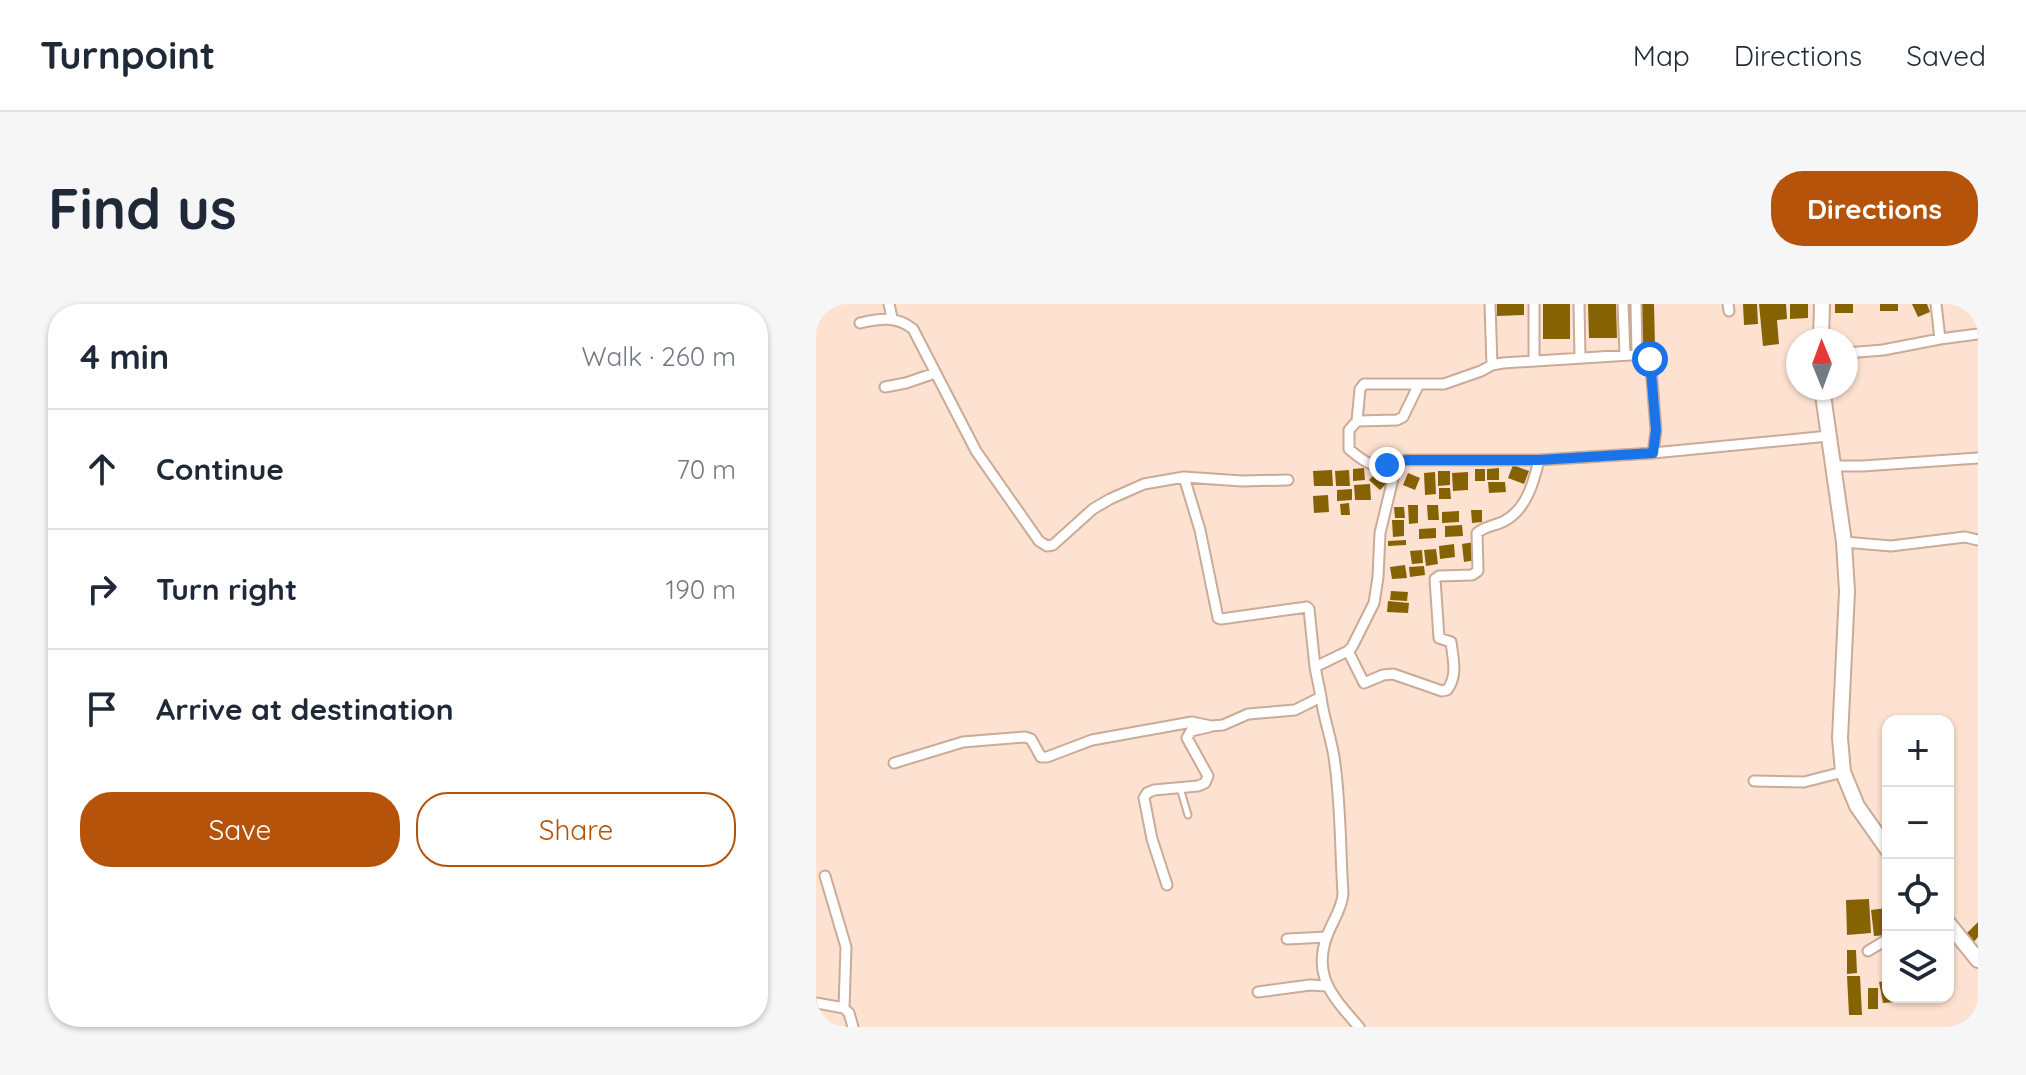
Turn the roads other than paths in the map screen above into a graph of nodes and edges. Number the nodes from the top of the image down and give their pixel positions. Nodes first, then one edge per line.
1 (889, 304) edge
2 (1490, 304) edge
3 (1534, 304) edge
4 (1579, 304) edge
5 (1623, 304) edge
6 (1636, 304) edge
7 (1822, 304) edge
8 (1936, 304) edge
9 (892, 318) junction
10 (860, 323) dead end
11 (1821, 328) edge
12 (1978, 334) edge
13 (1940, 339) junction
14 (1858, 352) edge
15 (1637, 354) junction
16 (1625, 355) junction
17 (1580, 357) junction
18 (1534, 361) junction
19 (1492, 365) junction
20 (935, 373) junction
21 (1419, 384) junction
22 (885, 387) dead end
23 (1824, 400) edge
24 (1357, 421) junction
25 (1829, 436) junction
26 (1653, 453) junction
27 (1978, 458) edge
28 (1539, 460) junction
29 (1397, 462) junction
30 (1835, 466) junction
31 (1184, 477) junction
32 (1288, 480) dead end
33 (1978, 540) edge
34 (1844, 542) junction
35 (1348, 651) junction
36 (1315, 667) junction
37 (1321, 697) junction
38 (1211, 726) junction
39 (894, 763) dead end
40 (1843, 772) junction
41 (1754, 781) dead end
42 (1180, 787) junction
43 (1188, 815) dead end
44 (1882, 841) edge
45 (825, 876) dead end
46 (1167, 885) dead end
47 (1954, 930) edge
48 (1327, 937) junction
49 (1287, 939) dead end
50 (1882, 943) edge
51 (1868, 951) dead end
52 (1978, 960) edge
53 (1327, 986) junction
54 (1258, 992) dead end
55 (816, 1003) edge
56 (844, 1008) junction
57 (853, 1027) edge
58 (1359, 1027) edge

1 - 9 street
2 - 19 street
3 - 18 street
4 - 17 street
5 - 16 street
6 - 15 street
7 - 11 main road
8 - 13 street
9 - 10 street
9 - 20 street
12 - 13 street
13 - 14 street
15 - 16 street
15 - 26 street
16 - 17 street
17 - 18 street
18 - 19 street
19 - 21 street
20 - 22 street
20 - 31 street
21 - 24 street
21 - 24 street
23 - 25 main road
24 - 29 street
25 - 26 street
25 - 30 main road
26 - 28 street
27 - 30 street
28 - 29 street
28 - 35 street
29 - 35 street
30 - 34 main road
31 - 32 street
31 - 36 street
33 - 34 street
34 - 40 main road
35 - 36 street
36 - 37 street
37 - 38 street
37 - 48 street
38 - 39 street
38 - 42 street
40 - 41 street
40 - 44 main road
42 - 43 lane
42 - 46 street
45 - 56 street
47 - 52 main road
48 - 49 street
48 - 53 street
50 - 51 street
53 - 54 street
53 - 58 street
55 - 56 street
56 - 57 street

